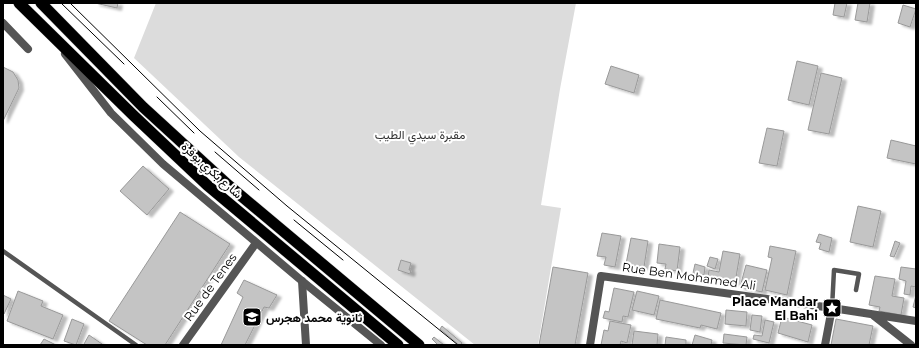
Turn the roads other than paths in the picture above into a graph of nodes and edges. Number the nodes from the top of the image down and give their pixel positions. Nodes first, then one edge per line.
1 (19, 3) edge
2 (41, 3) edge
3 (3, 23) edge
4 (46, 30) junction
5 (28, 49) dead end
6 (256, 243) junction
7 (3, 251) edge
8 (302, 281) junction
9 (856, 290) dead end
10 (832, 308) junction
11 (873, 314) junction
12 (916, 321) edge
13 (136, 345) edge
14 (183, 345) edge
15 (306, 345) edge
16 (381, 345) edge
17 (398, 345) edge
18 (419, 345) edge
19 (590, 345) edge
20 (825, 345) edge
21 (911, 345) edge

1 - 4 highway, شارع بكري بوقرة
2 - 18 highway, شارع بكري بوقرة
3 - 5 street
4 - 6 street
4 - 17 highway, شارع بكري بوقرة
6 - 8 street
6 - 14 street, Rue de Tenes
7 - 13 lane
8 - 15 street
8 - 16 street
9 - 10 lane
10 - 11 street, Rue Ben Mohamed Ali
10 - 19 street, Rue Ben Mohamed Ali
10 - 20 street
11 - 12 street, Rue Ben Mohamed Ali
11 - 21 street

